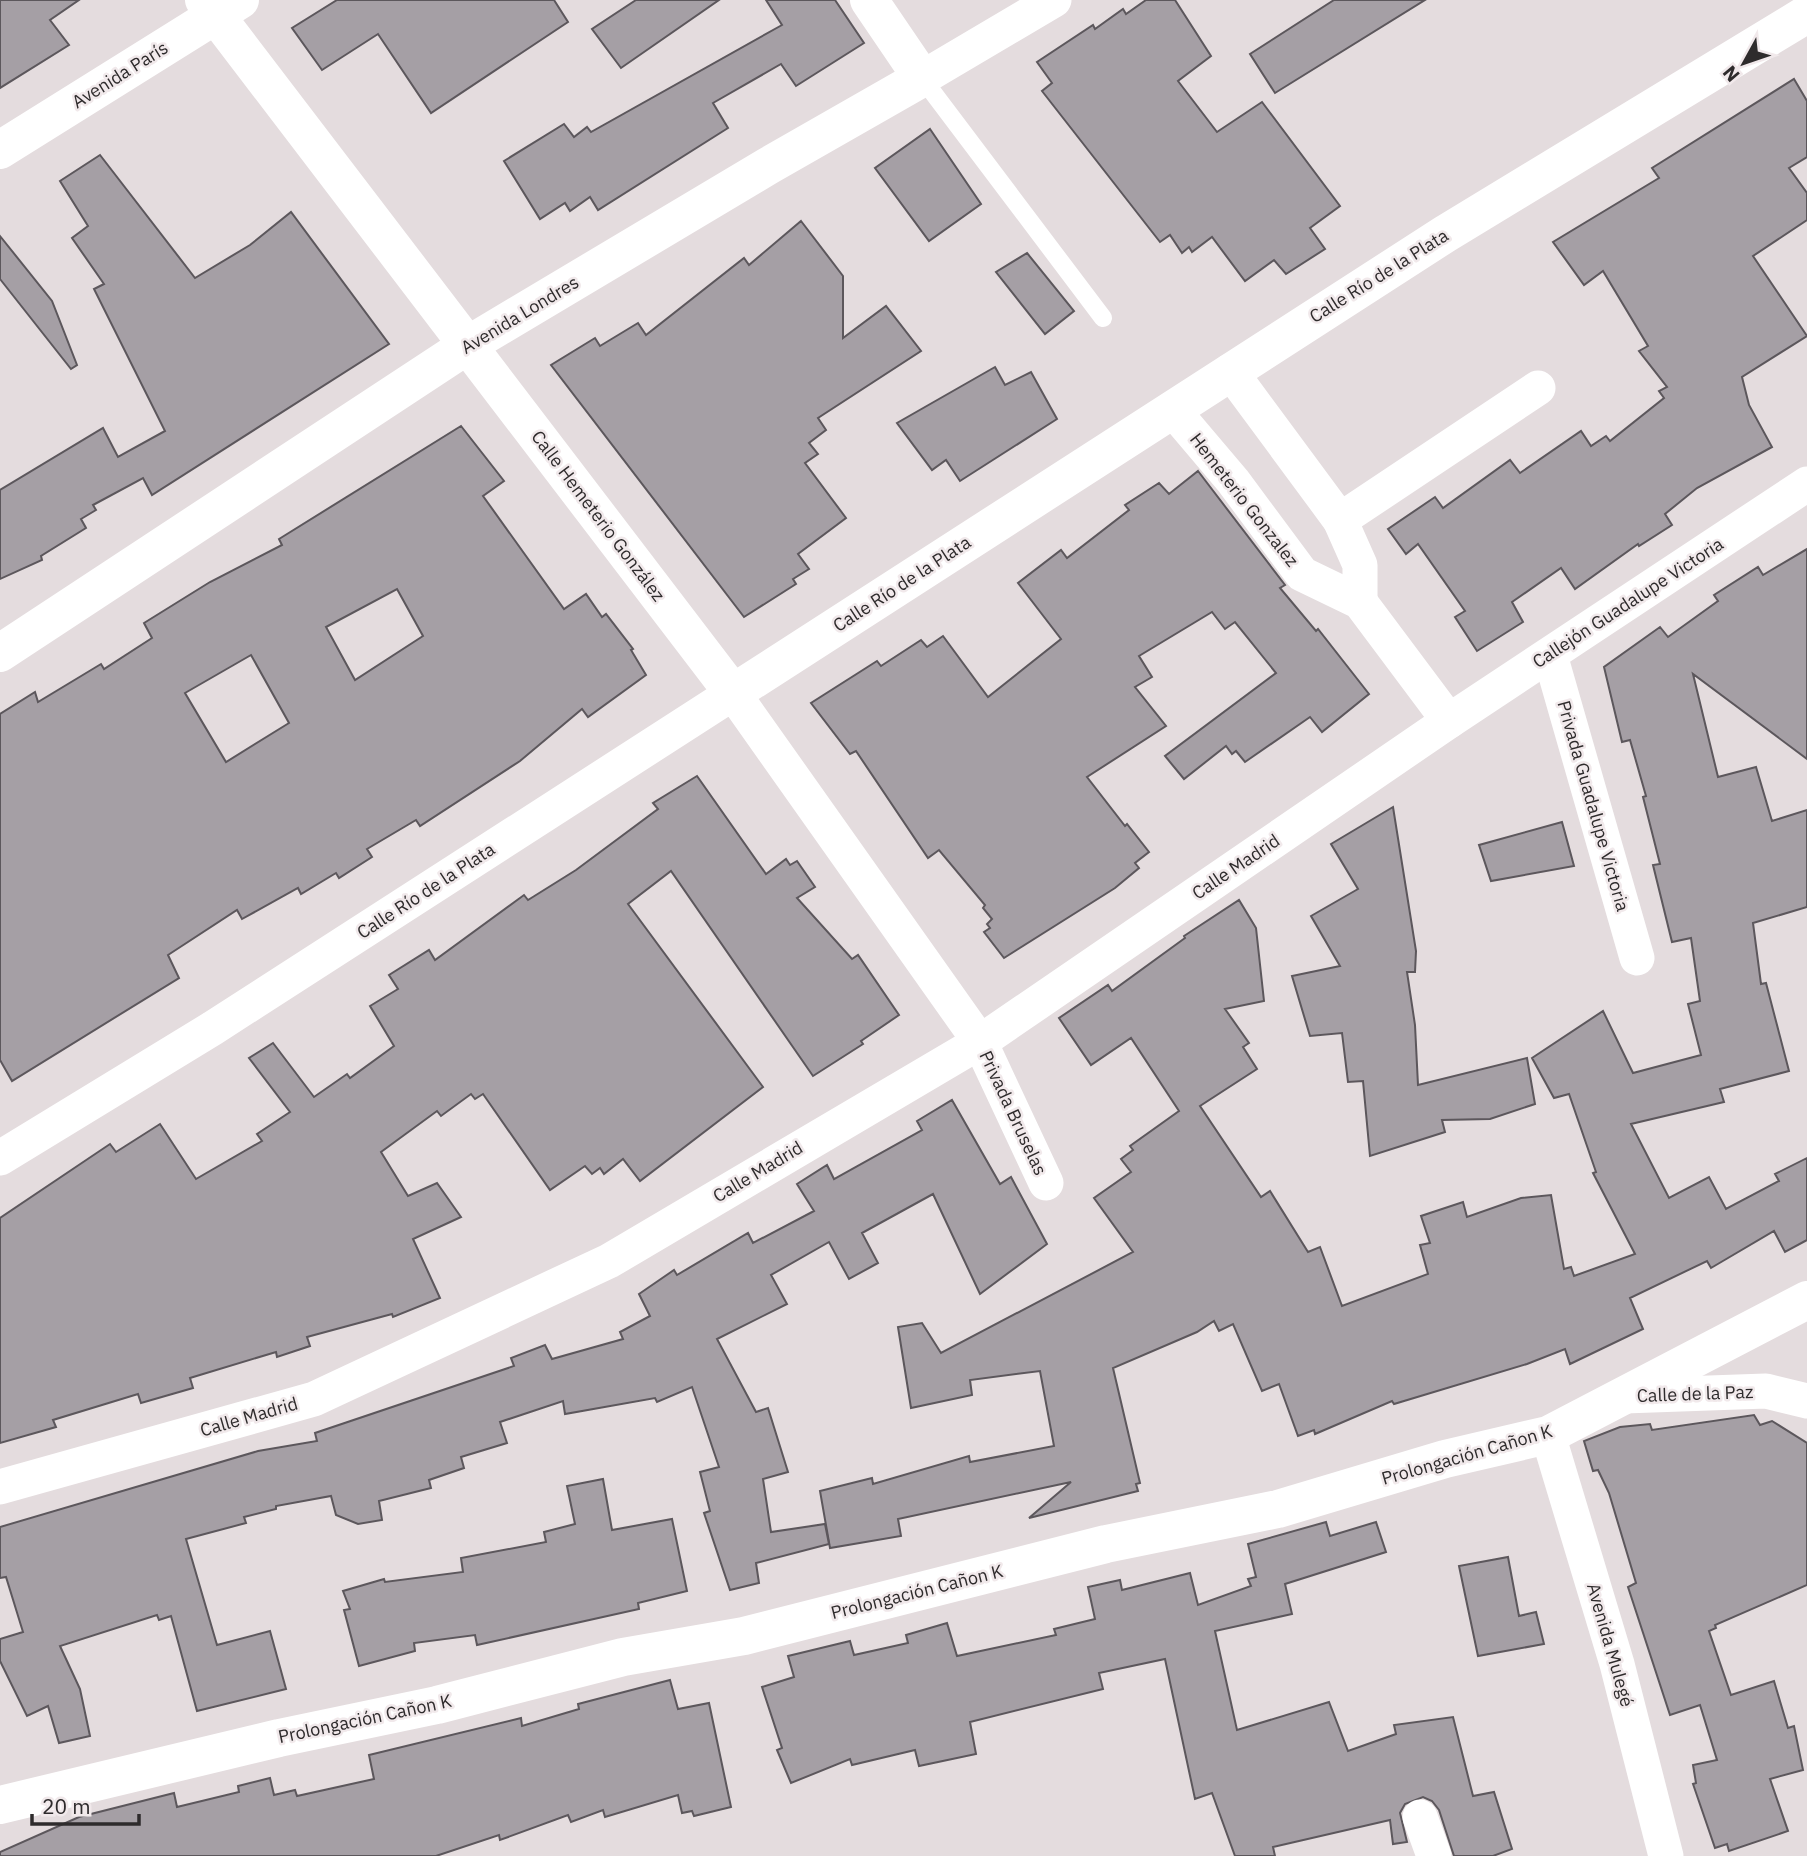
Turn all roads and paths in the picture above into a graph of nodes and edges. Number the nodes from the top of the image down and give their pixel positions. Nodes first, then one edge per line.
1 (869, 0) edge
2 (1054, 0) edge
3 (220, 5) edge
4 (1807, 14) edge
5 (922, 78) junction
6 (0, 150) edge
7 (1103, 318) dead end
8 (468, 345) junction
9 (1230, 371) junction
10 (1538, 388) dead end
11 (1172, 409) junction
12 (1807, 484) edge
13 (1340, 520) junction
14 (1360, 603) junction
15 (0, 653) edge
16 (1549, 655) junction
17 (733, 693) junction
18 (1449, 722) junction
19 (1637, 958) dead end
20 (980, 1042) junction
21 (0, 1158) edge
22 (1046, 1183) dead end
23 (1807, 1300) edge
24 (1623, 1396) junction
25 (1807, 1401) edge
26 (1548, 1435) junction
27 (0, 1486) edge
28 (0, 1805) edge
29 (1420, 1817) dead end
30 (1434, 1856) edge
31 (1666, 1856) edge

1 - 5 main road
2 - 5 street, Avenida Londres
3 - 6 main road, Avenida París
3 - 8 main road, Calle Hemeterio González
4 - 9 main road, Calle Río de la Plata
5 - 7 lane
5 - 8 main road, Avenida Londres
8 - 15 main road, Avenida Londres
8 - 17 main road, Calle Hemeterio González
9 - 11 main road, Calle Río de la Plata
9 - 13 street
10 - 13 street
11 - 14 street, Hemeterio Gonzalez
11 - 17 main road, Calle Río de la Plata
12 - 16 street, Callejón Guadalupe Victoria
13 - 14 street
14 - 18 street, Hemeterio Gonzalez
16 - 18 street, Callejón Guadalupe Victoria
16 - 19 street, Privada Guadalupe Victoria
17 - 20 street, Calle Hemeterio González
17 - 21 street, Calle Río de la Plata
18 - 20 street, Calle Madrid
20 - 22 street, Privada Bruselas
20 - 27 street, Calle Madrid
23 - 24 main road, Prolongación Cañon K
24 - 25 street, Calle de la Paz
24 - 26 main road, Prolongación Cañon K
26 - 28 main road, Prolongación Cañon K
26 - 31 street, Avenida Mulegé
29 - 30 street

